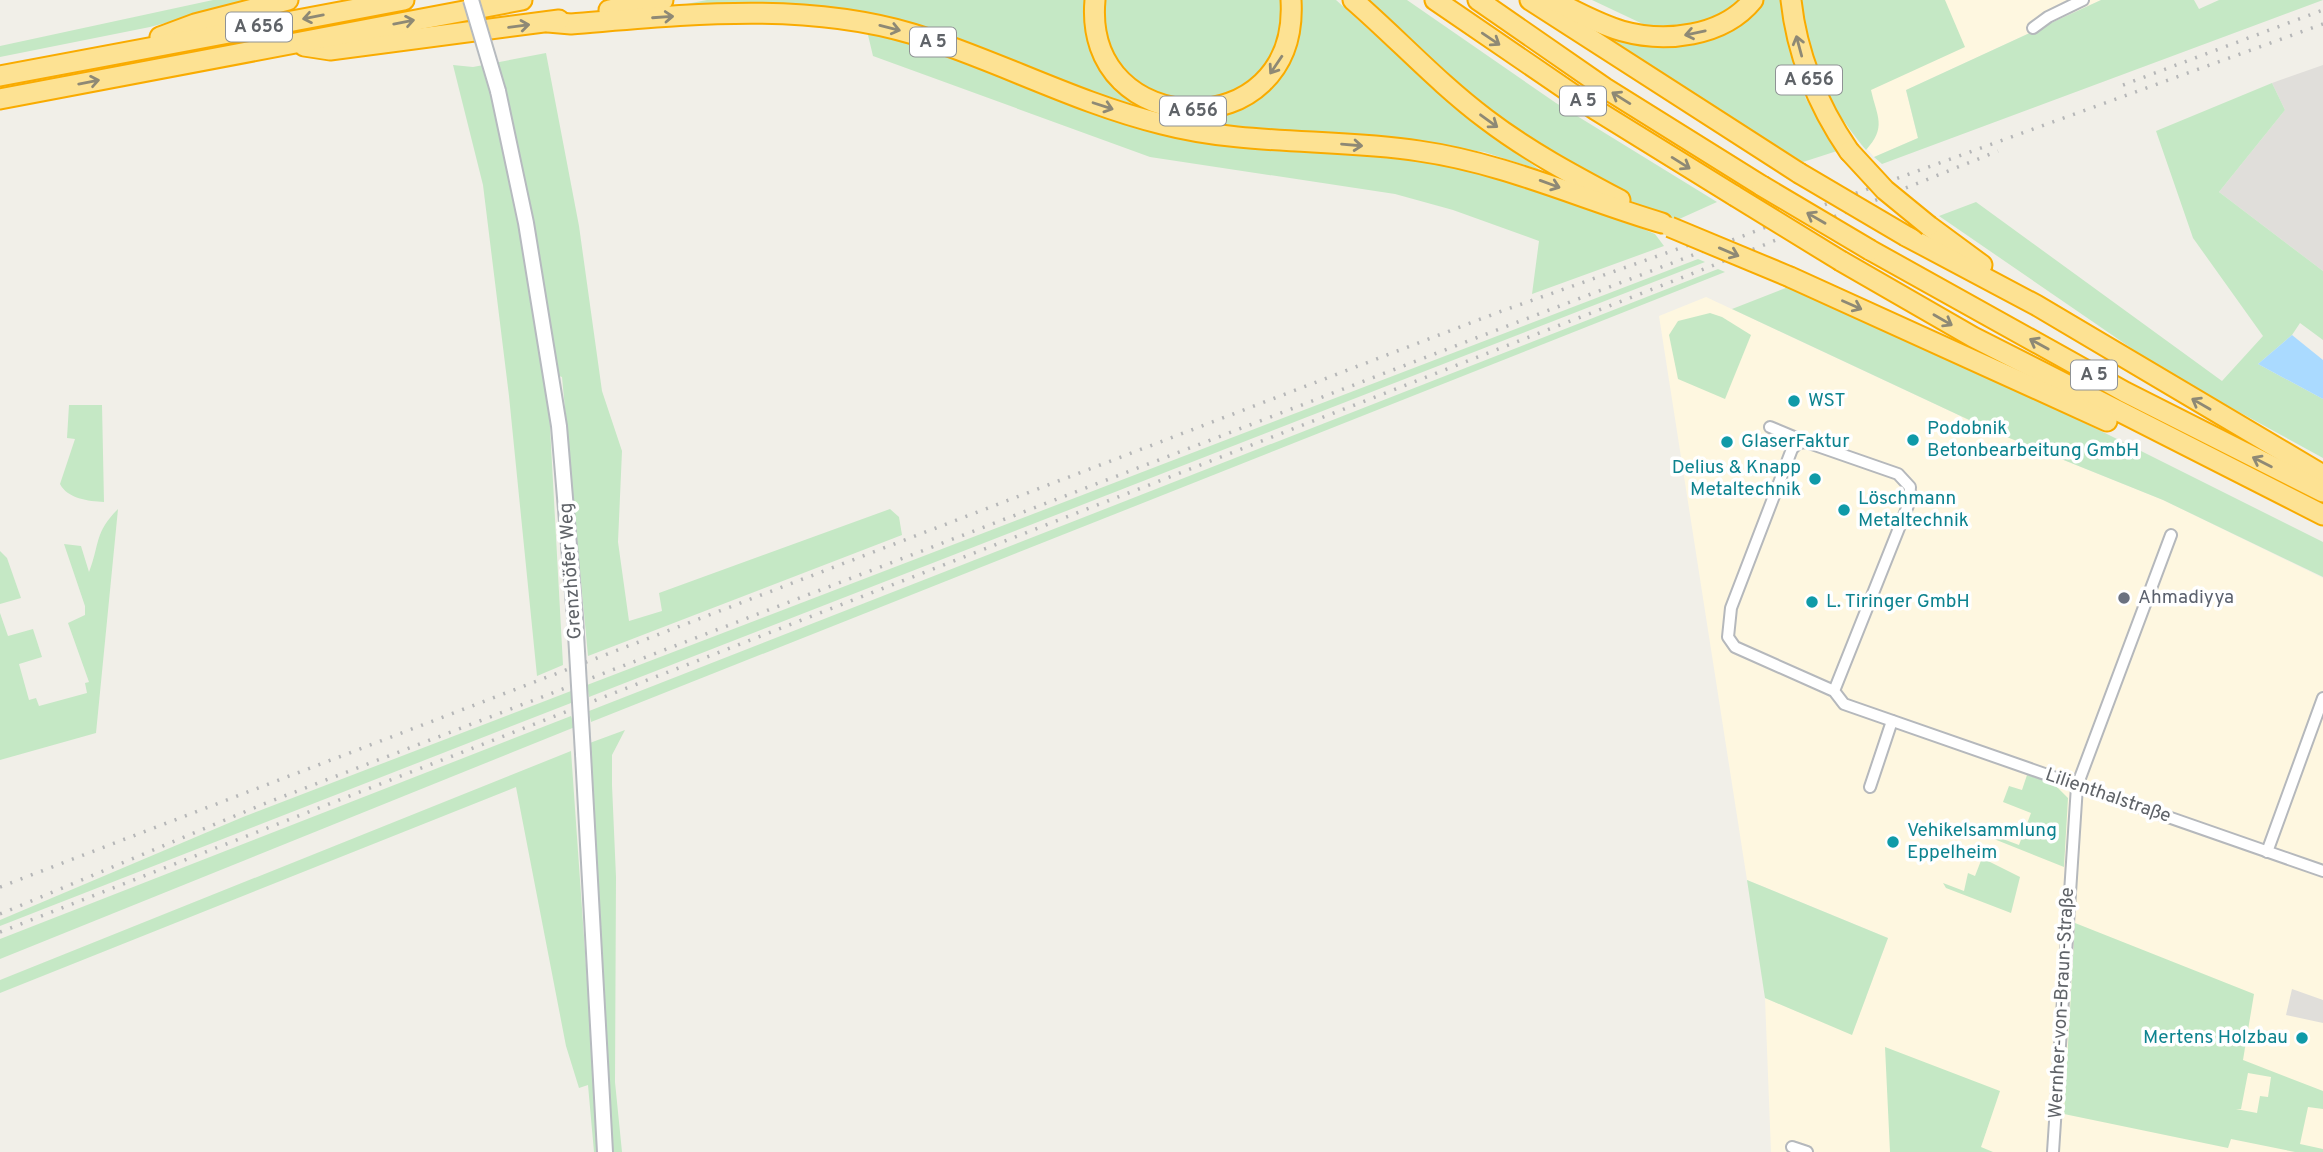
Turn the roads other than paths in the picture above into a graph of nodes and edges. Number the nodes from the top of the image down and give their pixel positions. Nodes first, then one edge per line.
1 (288, 0) edge
2 (404, 0) edge
3 (471, 0) edge
4 (522, 0) edge
5 (663, 0) edge
6 (1095, 0) edge
7 (1291, 0) edge
8 (1353, 0) edge
9 (1434, 0) edge
10 (1478, 0) edge
11 (1530, 0) edge
12 (1553, 0) edge
13 (1753, 0) edge
14 (1791, 0) edge
15 (2083, 0) edge
16 (548, 22) junction
17 (2033, 28) dead end
18 (288, 43) junction
19 (114, 55) junction
20 (0, 76) edge
21 (0, 99) edge
22 (1666, 225) junction
23 (2036, 305) junction
24 (1770, 427) dead end
25 (2168, 439) junction
26 (1805, 442) junction
27 (2323, 475) edge
28 (2323, 492) edge
29 (2323, 515) edge
30 (2171, 535) dead end
31 (1834, 691) junction
32 (2323, 698) edge
33 (1892, 721) junction
34 (2077, 786) junction
35 (1870, 787) dead end
36 (2267, 852) junction
37 (2323, 871) edge
38 (1792, 1147) dead end
39 (605, 1152) edge
40 (1807, 1152) edge
41 (2053, 1152) edge

1 - 19 highway, A 656
2 -> 19 highway, A 656
3 - 39 main road, Grenzhöfer Weg, bridge
18 -> 4 highway, A 656
5 - 16 highway
7 -> 6 highway, A 656
8 -> 22 highway, A 5
9 -> 25 highway, A 5, bridge
28 -> 10 highway, A 5, bridge
11 - 23 highway, bridge
13 -> 12 highway
23 -> 14 highway, A 656, bridge
15 - 17 street
18 -> 16 highway, A 5
16 -> 22 highway, A 5
21 -> 18 highway, A 656
19 - 20 highway, A 656
22 -> 25 highway, A 5, bridge
27 -> 23 highway
24 - 26 street
25 - 29 highway, A 5
26 - 31 street
26 - 31 street, Lilienthalstraße
30 - 34 street, Wernher-von-Braun-Straße
31 - 33 street, Lilienthalstraße
32 - 36 street
33 - 34 street, Lilienthalstraße
33 - 35 street
34 - 36 street, Lilienthalstraße
34 - 41 street, Wernher-von-Braun-Straße
36 - 37 street, Lilienthalstraße
38 - 40 street

